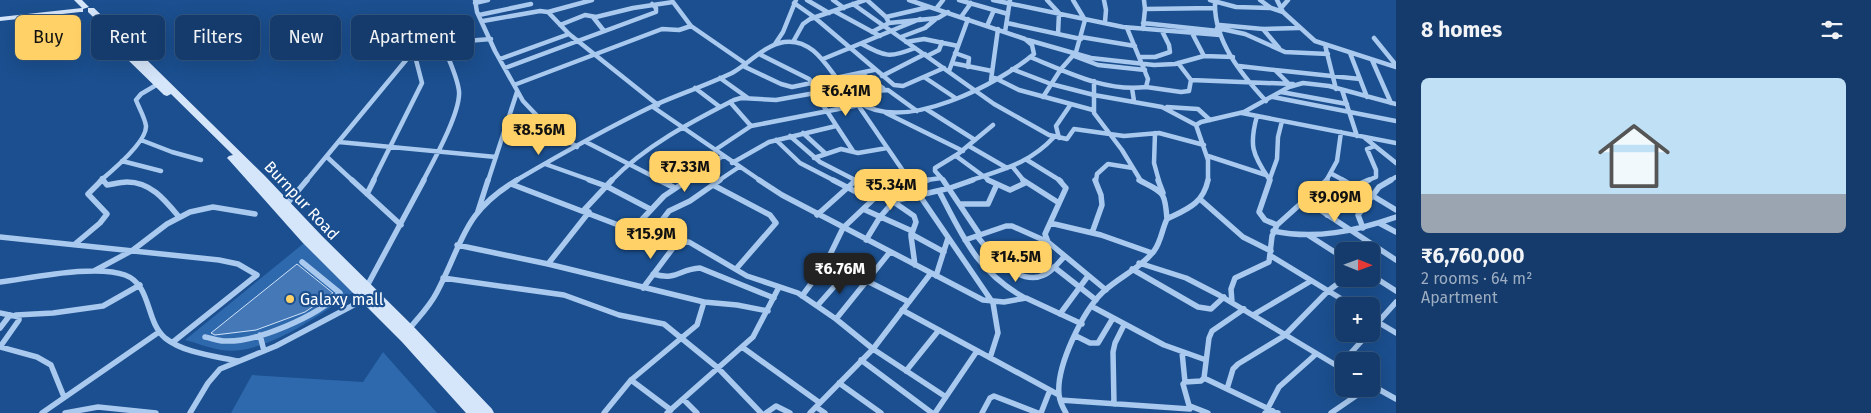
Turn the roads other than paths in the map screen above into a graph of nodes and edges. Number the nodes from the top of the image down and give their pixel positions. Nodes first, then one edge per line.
1 (78, 0) edge
2 (488, 0) edge
3 (513, 0) edge
4 (592, 0) edge
5 (807, 0) edge
6 (833, 0) edge
7 (863, 0) edge
8 (909, 0) edge
9 (943, 0) edge
10 (959, 0) edge
11 (993, 0) edge
12 (1047, 0) edge
13 (1073, 0) edge
14 (1104, 0) edge
15 (1144, 0) edge
16 (1210, 0) edge
17 (1260, 0) edge
18 (1277, 0) edge
19 (1288, 0) edge
20 (475, 1) edge
21 (795, 2) edge
22 (1010, 2) edge
23 (974, 3) edge
24 (531, 4) dead end
25 (652, 4) junction
26 (853, 4) junction
27 (1215, 5) junction
28 (518, 7) junction
29 (844, 8) junction
30 (934, 8) junction
31 (1271, 8) junction
32 (1145, 9) junction
33 (85, 10) junction
34 (994, 10) junction
35 (1282, 10) junction
36 (548, 12) junction
37 (831, 12) junction
38 (948, 12) junction
39 (1060, 13) junction
40 (1008, 14) junction
41 (479, 16) junction
42 (593, 17) junction
43 (814, 17) junction
44 (886, 17) junction
45 (961, 17) junction
46 (938, 18) junction
47 (0, 19) edge
48 (920, 19) junction
49 (968, 19) junction
50 (1085, 20) junction
51 (483, 21) junction
52 (1105, 22) junction
53 (1007, 23) junction
54 (1144, 23) junction
55 (560, 25) junction
56 (887, 25) junction
57 (691, 26) junction
58 (987, 26) junction
59 (1128, 28) junction
60 (1299, 28) junction
61 (998, 29) junction
62 (1143, 29) junction
63 (1263, 29) junction
64 (1218, 30) junction
65 (604, 31) junction
66 (892, 31) junction
67 (1162, 31) junction
68 (872, 32) junction
69 (1005, 32) junction
70 (1192, 33) junction
71 (569, 34) junction
72 (1058, 34) junction
73 (880, 36) junction
74 (901, 37) junction
75 (1081, 38) junction
76 (1374, 38) dead end
77 (491, 39) junction
78 (1026, 39) junction
79 (474, 40) edge
80 (578, 40) junction
81 (793, 42) junction
82 (906, 42) junction
83 (942, 42) junction
84 (775, 44) junction
85 (862, 44) junction
86 (1325, 44) junction
87 (958, 46) junction
88 (1135, 46) junction
89 (915, 48) junction
90 (850, 49) junction
91 (1280, 50) junction
92 (956, 53) junction
93 (1350, 53) junction
94 (1075, 54) junction
95 (1328, 54) junction
96 (597, 55) junction
97 (761, 55) junction
98 (926, 55) junction
99 (1204, 56) junction
100 (1140, 57) junction
101 (1233, 57) junction
102 (1030, 58) junction
103 (500, 59) junction
104 (407, 60) edge
105 (417, 60) edge
106 (448, 60) edge
107 (823, 60) junction
108 (1372, 60) junction
109 (1178, 63) junction
110 (952, 64) junction
111 (1142, 64) junction
112 (745, 65) junction
113 (968, 66) junction
114 (1239, 66) junction
115 (1396, 66) edge
116 (505, 68) junction
117 (1061, 69) junction
118 (874, 70) junction
119 (947, 70) junction
120 (1012, 70) junction
121 (1145, 70) junction
122 (1275, 70) junction
123 (992, 71) junction
124 (861, 73) junction
125 (1332, 74) junction
126 (882, 76) junction
127 (924, 77) junction
128 (720, 78) junction
129 (837, 79) junction
130 (993, 79) junction
131 (1360, 79) junction
132 (1191, 80) junction
133 (1094, 81) junction
134 (1249, 82) junction
135 (814, 83) junction
136 (158, 84) junction
137 (1052, 84) junction
138 (1291, 84) junction
139 (514, 85) junction
140 (1146, 87) junction
141 (694, 88) junction
142 (843, 88) junction
143 (884, 88) junction
144 (1132, 88) junction
145 (973, 89) junction
146 (1336, 89) junction
147 (1342, 90) junction
148 (517, 92) junction
149 (1281, 92) junction
150 (817, 93) junction
151 (1094, 95) junction
152 (954, 97) junction
153 (1044, 97) junction
154 (1273, 97) junction
155 (1366, 97) junction
156 (748, 98) junction
157 (1134, 101) junction
158 (730, 102) junction
159 (1266, 102) junction
160 (859, 103) junction
161 (1071, 104) junction
162 (1347, 104) junction
163 (1394, 104) edge
164 (656, 106) junction
165 (720, 107) junction
166 (1162, 107) junction
167 (926, 108) junction
168 (879, 109) junction
169 (1093, 110) junction
170 (917, 111) junction
171 (827, 112) junction
172 (1349, 112) junction
173 (1241, 113) junction
174 (1257, 116) junction
175 (1210, 120) junction
176 (1282, 121) junction
177 (1396, 122) edge
178 (1196, 124) junction
179 (751, 126) junction
180 (836, 126) junction
181 (993, 126) dead end
182 (682, 127) junction
183 (1341, 132) junction
184 (803, 133) junction
185 (1110, 135) junction
186 (790, 136) junction
187 (1155, 136) junction
188 (1357, 136) junction
189 (1365, 137) junction
190 (1057, 138) junction
191 (140, 140) junction
192 (776, 140) junction
193 (975, 140) junction
194 (339, 142) junction
195 (586, 142) junction
196 (1396, 143) edge
197 (1204, 145) junction
198 (969, 146) junction
199 (1375, 146) junction
200 (391, 147) junction
201 (577, 147) junction
202 (887, 148) junction
203 (715, 150) junction
204 (439, 151) junction
205 (963, 151) junction
206 (854, 152) junction
207 (826, 154) junction
208 (723, 156) junction
209 (956, 156) junction
210 (1208, 156) junction
211 (326, 157) junction
212 (496, 157) junction
213 (814, 158) junction
214 (201, 160) dead end
215 (1027, 160) junction
216 (122, 161) junction
217 (732, 162) junction
218 (1396, 162) edge
219 (545, 164) junction
220 (630, 164) junction
221 (739, 167) junction
222 (1010, 167) junction
223 (1133, 168) junction
224 (161, 171) dead end
225 (1332, 174) junction
226 (983, 177) junction
227 (1267, 177) junction
228 (1396, 177) edge
229 (102, 178) junction
230 (941, 178) junction
231 (855, 181) junction
232 (1024, 182) junction
233 (511, 184) junction
234 (911, 184) junction
235 (997, 184) junction
236 (713, 185) junction
237 (606, 186) junction
238 (1353, 186) junction
239 (675, 188) junction
240 (848, 188) junction
241 (950, 188) junction
242 (939, 191) junction
243 (880, 193) junction
244 (1163, 193) junction
245 (367, 194) junction
246 (919, 196) junction
247 (1373, 196) junction
248 (872, 200) junction
249 (1201, 200) junction
250 (1305, 200) junction
251 (894, 201) junction
252 (960, 204) junction
253 (1059, 204) junction
254 (286, 205) junction
255 (650, 209) junction
256 (862, 209) junction
257 (1396, 210) edge
258 (478, 211) junction
259 (587, 211) junction
260 (255, 214) dead end
261 (818, 214) junction
262 (1327, 216) junction
263 (179, 217) junction
264 (880, 217) junction
265 (1396, 217) edge
266 (1167, 219) junction
267 (1050, 223) junction
268 (1379, 223) junction
269 (401, 225) junction
270 (1277, 225) junction
271 (843, 228) junction
272 (1363, 228) junction
273 (633, 229) junction
274 (1273, 231) junction
275 (1350, 231) junction
276 (912, 232) junction
277 (1396, 232) edge
278 (1092, 233) junction
279 (979, 235) junction
280 (1308, 235) junction
281 (650, 236) junction
282 (0, 237) edge
283 (948, 238) junction
284 (866, 240) junction
285 (965, 240) junction
286 (1048, 242) junction
287 (676, 243) junction
288 (75, 244) junction
289 (458, 245) junction
290 (132, 250) junction
291 (890, 252) junction
292 (944, 252) junction
293 (1335, 252) edge
294 (1152, 253) junction
295 (1271, 253) junction
296 (1064, 257) junction
297 (1396, 260) edge
298 (827, 261) junction
299 (302, 262) dead end
300 (1139, 263) junction
301 (548, 264) junction
302 (915, 265) junction
303 (1054, 267) junction
304 (736, 269) junction
305 (1132, 269) junction
306 (848, 271) junction
307 (91, 273) junction
308 (653, 274) junction
309 (933, 274) junction
310 (1088, 276) junction
311 (443, 278) junction
312 (867, 281) junction
313 (1311, 281) junction
314 (1380, 281) edge
315 (0, 282) edge
316 (140, 285) junction
317 (1335, 286) edge
318 (779, 287) junction
319 (643, 288) junction
320 (1079, 288) junction
321 (1106, 290) junction
322 (1328, 291) junction
323 (1396, 291) edge
324 (368, 294) junction
325 (802, 296) junction
326 (1224, 297) junction
327 (1338, 297) edge
328 (774, 298) junction
329 (1026, 298) junction
330 (1096, 300) junction
331 (704, 302) junction
332 (909, 302) junction
333 (1232, 302) junction
334 (1396, 302) edge
335 (994, 303) junction
336 (817, 306) junction
337 (1091, 306) junction
338 (1244, 309) junction
339 (902, 310) junction
340 (768, 311) junction
341 (0, 313) edge
342 (1060, 314) junction
343 (13, 315) junction
344 (1253, 316) junction
345 (1113, 318) junction
346 (836, 319) junction
347 (1380, 320) edge
348 (1380, 323) edge
349 (1082, 324) junction
350 (1124, 325) junction
351 (0, 328) edge
352 (409, 329) junction
353 (939, 330) junction
354 (159, 332) junction
355 (1396, 333) edge
356 (260, 335) junction
357 (1076, 336) junction
358 (1284, 336) junction
359 (205, 337) dead end
360 (682, 337) junction
361 (173, 342) junction
362 (1362, 342) edge
363 (742, 347) junction
364 (873, 349) junction
365 (264, 351) junction
366 (977, 351) junction
367 (1182, 352) junction
368 (1354, 352) edge
369 (1315, 355) junction
370 (990, 358) junction
371 (862, 360) junction
372 (1206, 360) junction
373 (236, 361) junction
374 (1335, 366) edge
375 (718, 368) junction
376 (906, 371) junction
377 (1204, 378) junction
378 (631, 380) junction
379 (1185, 382) junction
380 (839, 383) junction
381 (1228, 389) junction
382 (1050, 390) junction
383 (1380, 390) edge
384 (64, 396) junction
385 (946, 397) junction
386 (1060, 397) junction
387 (1354, 397) edge
388 (684, 398) junction
389 (1396, 399) edge
390 (1114, 404) junction
391 (818, 405) junction
392 (1190, 406) junction
393 (669, 411) edge
394 (1163, 411) edge
395 (1271, 411) edge
396 (42, 413) edge
397 (67, 413) edge
398 (156, 413) edge
399 (190, 413) edge
400 (474, 413) edge
401 (488, 413) edge
402 (604, 413) edge
403 (697, 413) edge
404 (761, 413) edge
405 (766, 413) edge
406 (790, 413) edge
407 (810, 413) edge
408 (825, 413) edge
409 (881, 413) edge
410 (934, 413) edge
411 (983, 413) edge
412 (1039, 413) edge
413 (1066, 413) edge
414 (1194, 413) edge
415 (1208, 413) edge
416 (1331, 413) edge

1 - 33 street
2 - 20 street
3 - 28 street
4 - 36 street
5 - 37 street
6 - 29 street
7 - 26 street
7 - 44 street
8 - 30 street
9 - 30 street
10 - 23 street
11 - 22 street
12 - 39 street
13 - 50 street
14 - 52 street
15 - 32 street
16 - 27 street
17 - 31 street
18 - 35 street
19 - 35 street
20 - 41 street
21 - 43 street
21 - 84 street
22 - 39 street
22 - 40 street
23 - 34 street
23 - 45 street
24 - 28 street
25 - 42 street
25 - 57 street
25 - 65 street
26 - 29 street
26 - 56 street
27 - 31 street
27 - 32 street
27 - 64 street
28 - 41 street
29 - 37 street
30 - 38 street
30 - 44 street
31 - 35 street
32 - 54 street
33 - 47 street
33 - 136 street
33 - 254 street, Burnpur Road
34 - 40 street
34 - 58 street
35 - 60 street
36 - 51 street
36 - 55 street
37 - 43 street
37 - 68 street
38 - 45 street
38 - 46 street
39 - 50 street
39 - 72 street
40 - 53 street
41 - 51 street
42 - 55 street
42 - 65 street
43 - 81 street
43 - 90 street
44 - 56 street
45 - 49 street
46 - 48 street
46 - 74 street
48 - 56 street
48 - 66 street
49 - 58 street
49 - 87 street
50 - 52 street
50 - 75 street
51 - 77 street
52 - 59 street
53 - 69 street
53 - 72 street
54 - 62 street
54 - 64 street
55 - 71 street
56 - 66 street
56 - 68 street
57 - 96 street
57 - 112 street
58 - 61 street
59 - 62 street
59 - 88 street
60 - 63 street
60 - 86 street
61 - 69 street
61 - 123 street
62 - 67 street
63 - 64 street
63 - 91 street
64 - 70 street
64 - 91 street
64 - 101 street
65 - 80 street
66 - 73 street
66 - 74 street
67 - 70 street
67 - 100 street
68 - 73 street
69 - 78 street
70 - 99 street
71 - 80 street
71 - 103 street
72 - 75 street
73 - 85 street
74 - 82 street
75 - 88 street
75 - 94 street
76 - 115 street
77 - 79 street
77 - 103 street
78 - 94 street
78 - 102 street
80 - 96 street
80 - 116 street
81 - 84 street
81 - 107 street
82 - 83 street
82 - 89 street
83 - 87 street
83 - 98 street
84 - 97 street
85 - 89 street
85 - 90 street
86 - 93 street
86 - 95 street
87 - 92 street
88 - 100 street
89 - 98 street
90 - 107 street
90 - 118 street
91 - 95 street
92 - 110 street
92 - 113 street
93 - 108 street
93 - 131 street
94 - 111 street
94 - 117 street
94 - 121 street
95 - 125 street
96 - 139 street
96 - 164 street
97 - 112 street
97 - 135 street
98 - 119 street
98 - 126 street
99 - 101 street
99 - 109 street
100 - 111 street
101 - 114 street
102 - 117 street
102 - 120 street
103 - 116 street
104 - 194 street
105 - 200 street
106 - 204 street
107 - 129 street
108 - 115 street
108 - 163 street
109 - 111 street
109 - 132 street
110 - 113 street
110 - 119 street
111 - 121 street
112 - 128 street
112 - 135 street
113 - 123 street
114 - 122 street
114 - 134 street
116 - 139 street
117 - 133 street
117 - 137 street
118 - 124 street
118 - 126 street
119 - 127 street
119 - 145 street
120 - 130 street
120 - 137 street
121 - 140 street
122 - 125 street
122 - 138 street
123 - 130 street
124 - 129 street
124 - 143 street
125 - 131 street
125 - 146 street
126 - 127 street
127 - 152 street
128 - 141 street
128 - 156 street
129 - 135 street
129 - 142 street
130 - 145 street
130 - 153 street
131 - 155 street
132 - 134 street
132 - 140 street
133 - 144 street
133 - 151 street
134 - 138 street
134 - 159 street
135 - 150 street
136 - 191 street
136 - 324 street
137 - 151 street
137 - 153 street
138 - 146 street
138 - 149 street
139 - 148 street
140 - 144 street
141 - 164 street
141 - 165 street
142 - 150 street
142 - 160 street
143 - 160 street
143 - 170 street
144 - 157 street
145 - 152 street
145 - 190 street
146 - 147 street
147 - 155 street
147 - 162 street
148 - 201 street
148 - 212 street
149 - 154 street
149 - 162 street
150 - 156 street
150 - 171 street
151 - 157 street
151 - 169 street
152 - 167 street
153 - 161 street
154 - 159 street
154 - 172 street
155 - 163 street
156 - 158 street
157 - 166 street
158 - 165 street
158 - 179 street
159 - 173 street
160 - 168 street
160 - 171 street
160 - 202 street
161 - 169 street
161 - 190 street
162 - 172 street
164 - 182 street
164 - 195 street
165 - 182 street
166 - 175 street
166 - 178 street
167 - 170 street
167 - 193 street
168 - 170 street
168 - 205 street
169 - 185 street
171 - 179 street
171 - 180 street
172 - 177 street
172 - 188 street
173 - 174 street
173 - 175 street
174 - 176 street
174 - 227 street
175 - 178 street
176 - 183 street
176 - 227 street
178 - 197 street
179 - 203 street
180 - 184 street
180 - 206 street
181 - 193 street
182 - 203 street
182 - 220 street
183 - 188 street
183 - 225 street
184 - 186 street
184 - 207 street
185 - 187 street
185 - 190 street
185 - 223 street
186 - 192 street
186 - 213 street
187 - 197 street
187 - 244 street
188 - 189 street
189 - 196 street
189 - 199 street
190 - 215 street
191 - 214 street
191 - 216 street
192 - 217 street
192 - 240 street
193 - 198 street
194 - 200 street
194 - 211 street
195 - 201 street
195 - 220 street
197 - 210 street
198 - 205 street
198 - 222 street
199 - 218 street
199 - 238 street
200 - 204 street
200 - 245 street
201 - 219 street
202 - 206 street
202 - 234 street
203 - 208 street
204 - 212 street
204 - 269 street
205 - 209 street
206 - 207 street
207 - 213 street
208 - 217 street
208 - 239 street
209 - 226 street
209 - 230 street
210 - 227 street
210 - 249 street
211 - 245 street
211 - 254 street
212 - 258 street
213 - 231 street
215 - 222 street
215 - 253 street
216 - 224 street
216 - 229 street
217 - 221 street
219 - 233 street
219 - 237 street
220 - 237 street
220 - 239 street
221 - 236 street
221 - 261 street
222 - 226 street
222 - 232 street
223 - 244 street
223 - 278 street
225 - 238 street
225 - 250 street
226 - 235 street
226 - 241 street
227 - 270 street
228 - 247 street
229 - 263 street
229 - 288 street
230 - 234 street
230 - 241 street
231 - 240 street
231 - 243 street
232 - 235 street
232 - 253 street
233 - 258 street
233 - 259 street
234 - 243 street
234 - 246 street
235 - 252 street
236 - 281 street
236 - 304 street
237 - 255 street
237 - 259 street
238 - 262 street
239 - 255 street
240 - 248 street
240 - 261 street
241 - 242 street
241 - 252 street
242 - 246 street
242 - 285 street
243 - 248 street
243 - 251 street
244 - 266 street
245 - 269 street
246 - 251 street
246 - 283 street
247 - 257 street
247 - 272 street
248 - 256 street
249 - 266 street
249 - 295 street
250 - 262 street
250 - 270 street
251 - 264 street
251 - 276 street
252 - 279 street
253 - 267 street
254 - 324 street, Burnpur Road
255 - 273 street
256 - 264 street
256 - 271 street
258 - 289 street
259 - 273 street
259 - 301 street
260 - 263 street
261 - 271 street
262 - 275 street
263 - 290 street
264 - 276 street
264 - 284 street
265 - 268 street
266 - 294 street
267 - 278 street
267 - 286 street
268 - 272 street
268 - 277 street
269 - 324 street
270 - 274 street
271 - 284 street
271 - 298 street
272 - 275 street
273 - 281 street
274 - 280 street
274 - 295 street
275 - 280 street
275 - 297 street
276 - 292 street
276 - 302 street
278 - 294 street
279 - 285 street
279 - 286 street
279 - 303 street
280 - 293 street
281 - 287 street
282 - 288 street
283 - 292 street
283 - 335 street
284 - 291 street
285 - 329 street
286 - 296 street
287 - 304 street
287 - 308 street
288 - 290 street
289 - 301 street
289 - 311 street
290 - 307 street
290 - 361 street
291 - 302 street
291 - 312 street
292 - 309 street
294 - 300 street
295 - 313 street
295 - 333 street
296 - 303 street
296 - 310 street
298 - 306 street
298 - 325 street
299 - 356 street
300 - 305 street
300 - 326 street
301 - 319 street
302 - 309 street
303 - 320 street
304 - 318 street
305 - 321 street
305 - 326 street
306 - 312 street
306 - 336 street
307 - 315 street
307 - 316 street
308 - 319 street
308 - 328 street
309 - 332 street
309 - 335 street
310 - 320 street
310 - 321 street
311 - 352 street
311 - 360 street
312 - 332 street
312 - 346 street
313 - 322 street
313 - 344 street
314 - 323 street
316 - 343 street
316 - 354 street
317 - 322 street
318 - 325 street
318 - 328 street
319 - 331 street
320 - 330 street
320 - 342 street
321 - 330 street
322 - 327 street
322 - 358 street
324 - 352 street, Burnpur Road
324 - 365 street
324 - 400 street
325 - 336 street
326 - 333 street
328 - 340 street
329 - 335 street
329 - 342 street
330 - 337 street
331 - 340 street
331 - 360 street
332 - 339 street
333 - 338 street
334 - 347 street
335 - 370 street
336 - 346 street
337 - 345 street
337 - 349 street
338 - 344 street
338 - 372 street
339 - 353 street
339 - 364 street
340 - 363 street
341 - 343 street
342 - 349 street
343 - 351 street
343 - 384 street
344 - 358 street
345 - 350 street
345 - 357 street
346 - 364 street
348 - 355 street
349 - 357 street
350 - 367 street
350 - 390 street
352 - 401 street, Burnpur Road
353 - 366 street
353 - 376 street
354 - 361 street
354 - 384 street
356 - 359 street
356 - 365 street
357 - 386 street
358 - 369 street
358 - 381 street
360 - 375 street
360 - 378 street
361 - 373 street
362 - 368 street
363 - 375 street
363 - 391 street
364 - 371 street
364 - 376 street
365 - 373 street
366 - 370 street
366 - 385 street
367 - 372 street
367 - 379 street
369 - 374 street
369 - 395 street
370 - 382 street
371 - 380 street
371 - 410 street
372 - 377 street
373 - 399 street
375 - 388 street
375 - 404 street
376 - 385 street
377 - 379 street
377 - 381 street
378 - 393 street
378 - 402 street
379 - 392 street
380 - 391 street
380 - 409 street
381 - 395 street
382 - 386 street
382 - 412 street
383 - 389 street
384 - 396 street
385 - 410 street
386 - 390 street
386 - 413 street
387 - 416 street
388 - 393 street
388 - 403 street
390 - 394 street
391 - 407 street
391 - 408 street
392 - 394 street
392 - 414 street
392 - 415 street
397 - 398 street
405 - 406 street
411 - 412 street

